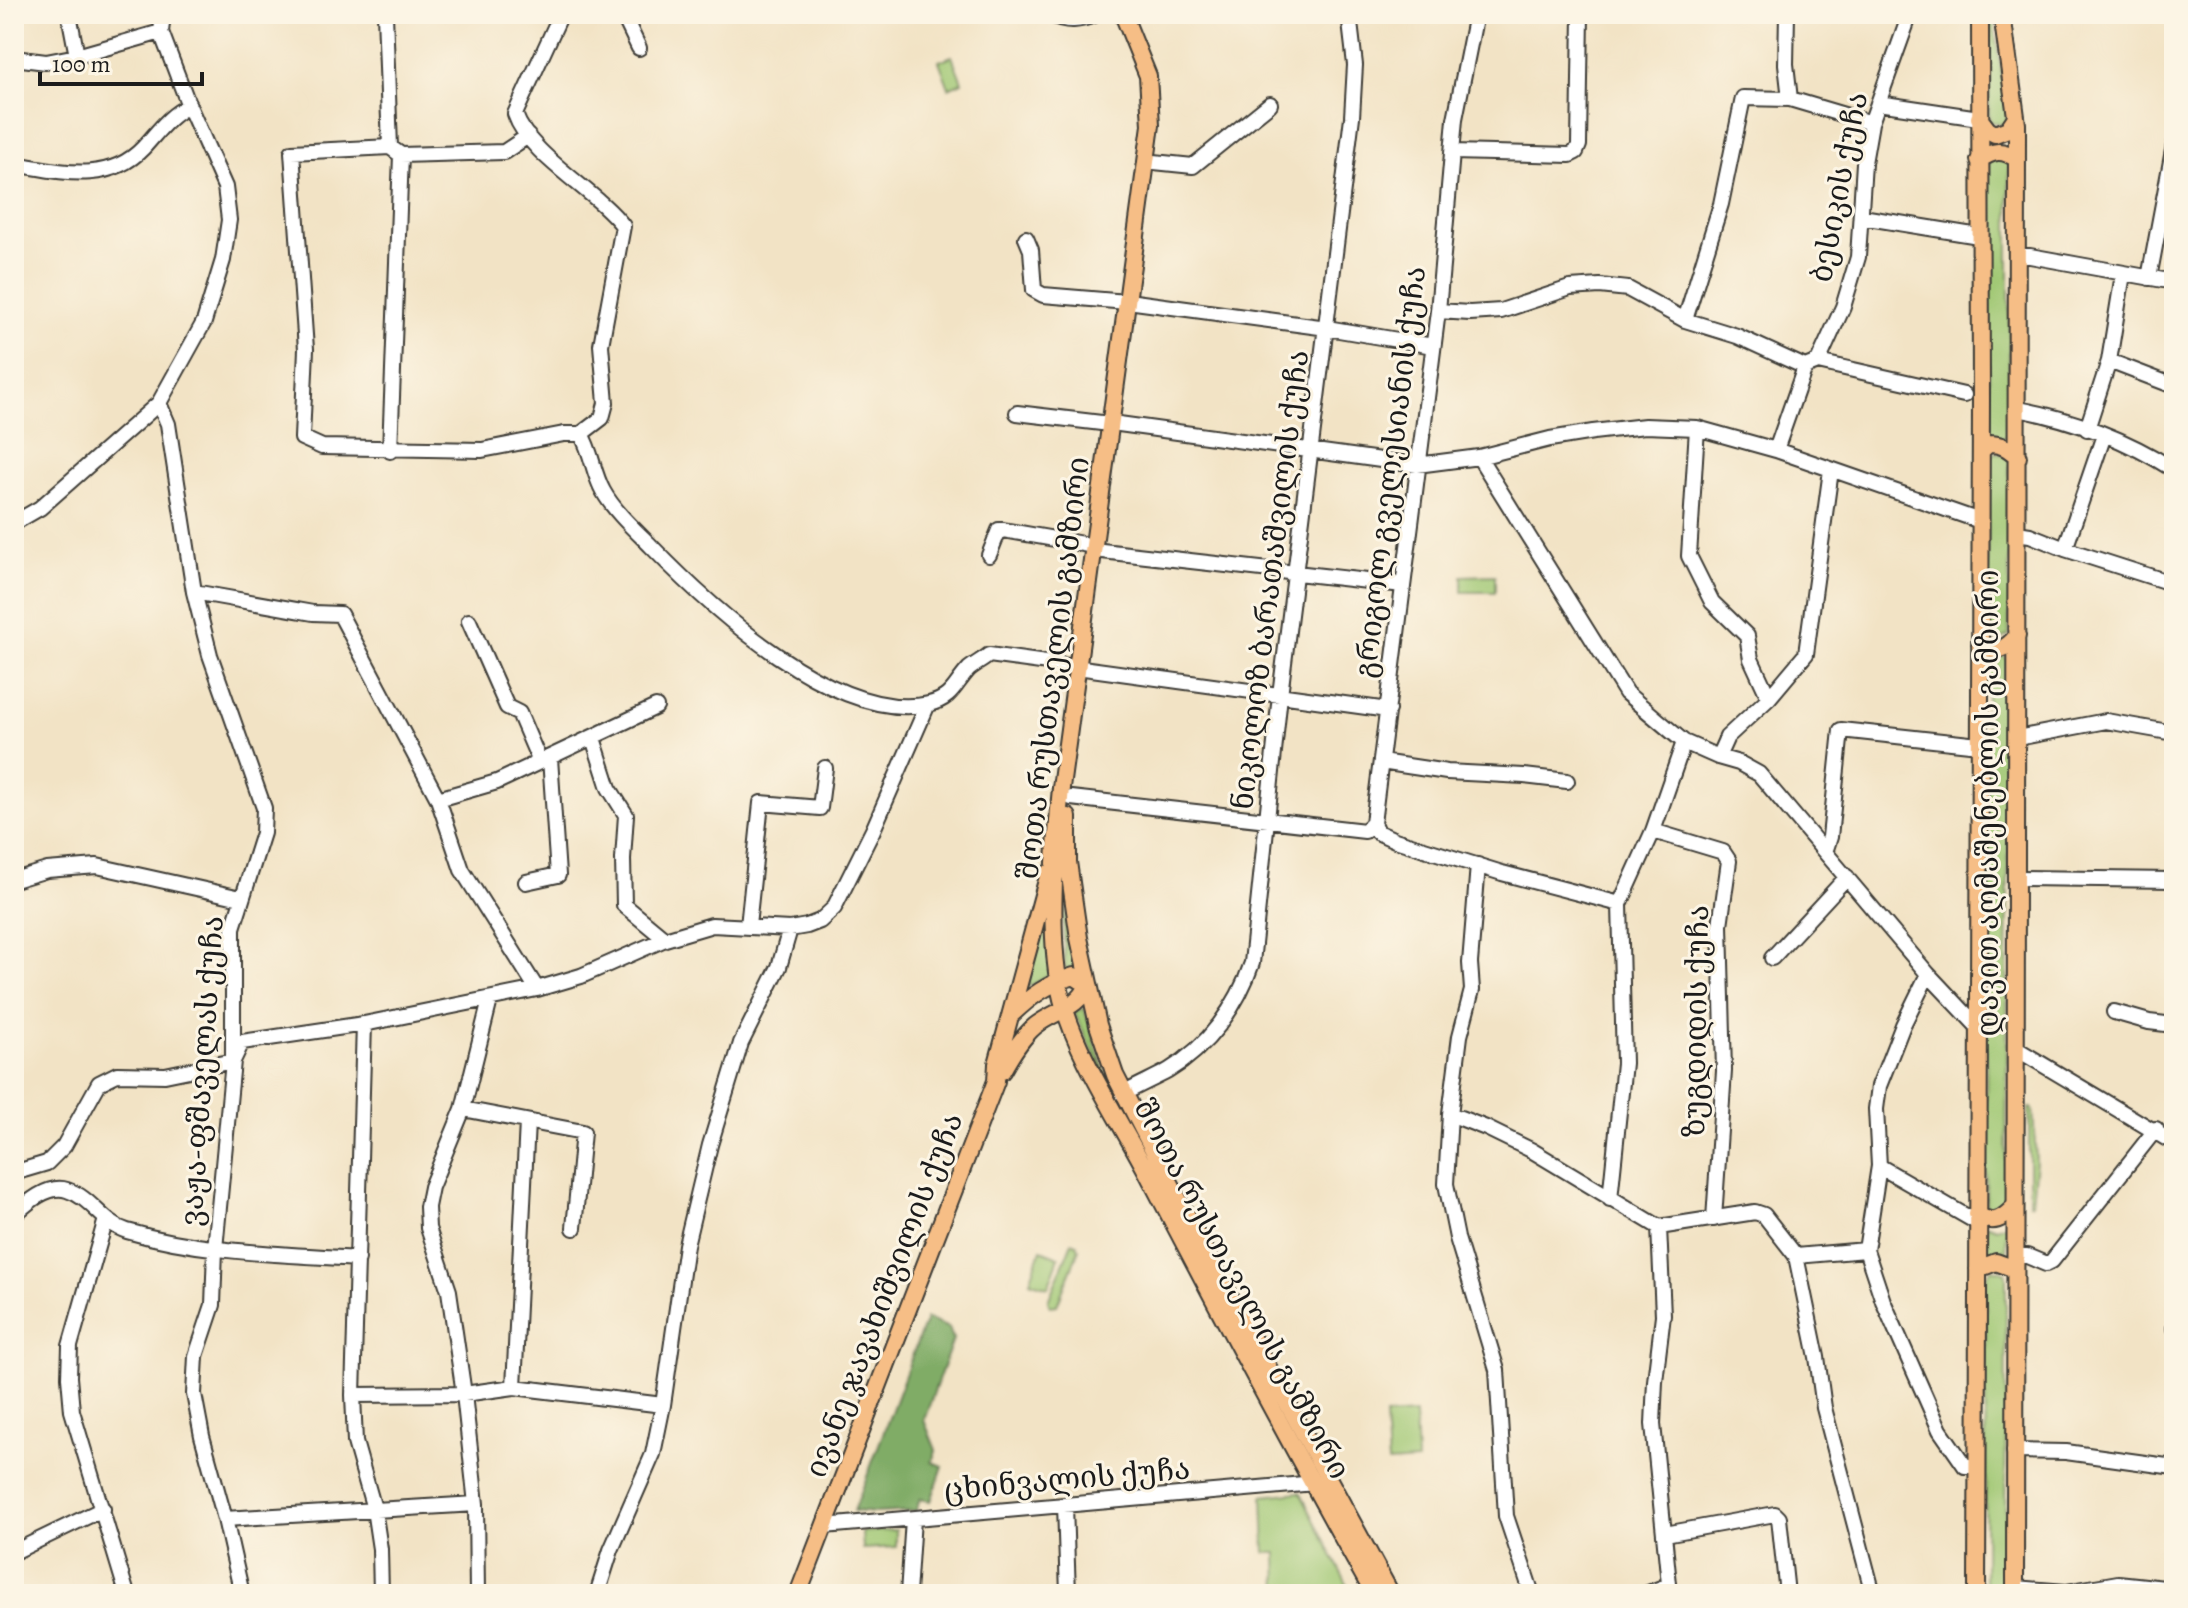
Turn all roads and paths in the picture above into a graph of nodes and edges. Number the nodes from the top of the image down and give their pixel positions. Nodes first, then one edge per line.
1 (69, 14) edge
2 (163, 14) edge
3 (385, 14) edge
4 (561, 14) edge
5 (617, 14) edge
6 (1050, 14) edge
7 (1097, 14) edge
8 (1123, 14) edge
9 (1131, 14) edge
10 (1349, 14) edge
11 (1476, 14) edge
12 (1581, 14) edge
13 (1787, 14) edge
14 (1910, 14) edge
15 (1980, 14) edge
16 (2002, 14) edge
17 (161, 32) junction
18 (639, 48) dead end
19 (77, 56) junction
20 (14, 58) edge
21 (1790, 99) junction
22 (1878, 103) junction
23 (1270, 104) dead end
24 (189, 106) junction
25 (2016, 117) junction
26 (1979, 118) junction
27 (1871, 123) junction
28 (528, 136) junction
29 (2174, 145) edge
30 (396, 151) junction
31 (1452, 152) junction
32 (2017, 159) junction
33 (1979, 160) junction
34 (1154, 162) junction
35 (14, 164) edge
36 (1862, 217) junction
37 (1979, 236) junction
38 (1026, 238) dead end
39 (2017, 256) junction
40 (2123, 274) junction
41 (2149, 278) junction
42 (2174, 282) edge
43 (1131, 302) junction
44 (1438, 311) junction
45 (1685, 320) junction
46 (1327, 328) junction
47 (1433, 346) junction
48 (2109, 361) junction
49 (1812, 364) junction
50 (2174, 386) edge
51 (1964, 395) dead end
52 (159, 403) junction
53 (2018, 409) junction
54 (1017, 413) dead end
55 (1114, 424) junction
56 (1697, 428) junction
57 (2087, 429) junction
58 (581, 434) junction
59 (2104, 435) junction
60 (1312, 450) junction
61 (1776, 450) junction
62 (390, 451) junction
63 (1981, 451) junction
64 (1479, 457) junction
65 (2018, 457) junction
66 (1417, 465) junction
67 (1831, 470) junction
68 (2174, 470) edge
69 (1980, 521) junction
70 (14, 523) edge
71 (2017, 533) junction
72 (1098, 548) junction
73 (2065, 549) junction
74 (989, 555) dead end
75 (1295, 571) junction
76 (2174, 584) edge
77 (1403, 585) junction
78 (194, 592) junction
79 (469, 621) dead end
80 (2017, 636) junction
81 (1980, 644) junction
82 (1083, 668) junction
83 (1280, 695) junction
84 (1769, 698) junction
85 (928, 704) junction
86 (656, 707) dead end
87 (1388, 710) junction
88 (2174, 733) edge
89 (593, 738) junction
90 (2017, 738) junction
91 (1684, 742) junction
92 (1979, 745) junction
93 (1718, 757) junction
94 (545, 760) junction
95 (1381, 762) junction
96 (825, 768) dead end
97 (1567, 781) dead end
98 (1071, 798) junction
99 (438, 799) junction
100 (1266, 820) junction
101 (1373, 823) junction
102 (1653, 831) junction
103 (1055, 852) junction
104 (1825, 852) junction
105 (1478, 865) junction
106 (1847, 877) junction
107 (2016, 878) junction
108 (14, 880) edge
109 (2174, 880) edge
110 (526, 882) dead end
111 (241, 898) junction
112 (1620, 904) junction
113 (748, 926) junction
114 (790, 929) junction
115 (665, 939) junction
116 (1772, 958) dead end
117 (1928, 974) junction
118 (1059, 980) junction
119 (1088, 985) junction
120 (537, 989) junction
121 (490, 1000) junction
122 (1064, 1008) junction
123 (2114, 1012) dead end
124 (1012, 1014) junction
125 (364, 1024) junction
126 (2174, 1025) edge
127 (1978, 1027) junction
128 (232, 1029) junction
129 (242, 1042) junction
130 (2015, 1048) junction
131 (233, 1061) junction
132 (996, 1081) junction
133 (1123, 1094) junction
134 (463, 1109) junction
135 (1450, 1114) junction
136 (527, 1122) junction
137 (2156, 1129) junction
138 (2174, 1143) edge
139 (1879, 1166) junction
140 (14, 1177) edge
141 (1610, 1199) junction
142 (2015, 1206) junction
143 (14, 1215) edge
144 (1978, 1218) junction
145 (106, 1219) junction
146 (1714, 1219) junction
147 (1659, 1227) junction
148 (574, 1228) dead end
149 (215, 1249) junction
150 (1866, 1250) junction
151 (1796, 1256) junction
152 (358, 1259) junction
153 (2015, 1262) junction
154 (1978, 1269) junction
155 (514, 1387) junction
156 (464, 1394) junction
157 (353, 1395) junction
158 (663, 1405) junction
159 (2014, 1451) junction
160 (1977, 1466) junction
161 (2174, 1467) edge
162 (1315, 1483) junction
163 (476, 1504) junction
164 (1065, 1505) junction
165 (103, 1509) junction
166 (374, 1509) junction
167 (225, 1519) junction
168 (913, 1519) junction
169 (824, 1526) junction
170 (1665, 1534) junction
171 (14, 1552) edge
172 (1669, 1589) edge
173 (2174, 1589) edge
174 (2015, 1591) edge
175 (127, 1594) edge
176 (242, 1594) edge
177 (381, 1594) edge
178 (477, 1594) edge
179 (597, 1594) edge
180 (798, 1594) edge
181 (908, 1594) edge
182 (1068, 1594) edge
183 (1374, 1594) edge
184 (1391, 1594) edge
185 (1532, 1594) edge
186 (1646, 1594) edge
187 (1787, 1594) edge
188 (1873, 1594) edge
189 (1977, 1594) edge

1 - 19 street
2 - 17 street
3 - 30 street
4 - 28 street
5 - 18 street
6 - 7 street
8 - 43 main road, შოთა რუსთაველის გამზირი
9 - 34 main road, შოთა რუსთაველის გამზირი
10 - 46 street, ნიკოლოზ ბარათაშვილის ქუჩა
11 - 31 street, გრიგოლ გველესიანის ქუჩა
12 - 31 street
13 - 21 street
14 - 22 street, ბესიკის ქუჩა
15 - 26 main road, დავით აღმაშენებლის გამზირი
16 - 25 main road, დავით აღმაშენებლის გამზირი
17 - 19 street
17 - 24 street
19 - 20 street
21 - 27 street
21 - 45 street
22 - 26 street
22 - 27 street, ბესიკის ქუჩა
23 - 34 street
24 - 35 street
24 - 52 street
25 - 26 main road
25 - 32 main road, დავით აღმაშენებლის გამზირი
26 - 33 main road, დავით აღმაშენებლის გამზირი
27 - 36 street, ბესიკის ქუჩა
28 - 30 street
28 - 58 street
29 - 41 street
30 - 62 street
30 - 62 street
31 - 44 street, გრიგოლ გველესიანის ქუჩა
32 - 33 main road
32 - 39 main road, დავით აღმაშენებლის გამზირი
33 - 37 main road, დავით აღმაშენებლის გამზირი
34 - 43 main road, შოთა რუსთაველის გამზირი
36 - 37 street
36 - 49 street, ბესიკის ქუჩა
37 - 63 main road, დავით აღმაშენებლის გამზირი
38 - 43 street
39 - 40 street
39 - 53 main road, დავით აღმაშენებლის გამზირი
40 - 41 street
40 - 48 street
41 - 42 street
43 - 46 street
43 - 55 main road, შოთა რუსთაველის გამზირი
44 - 45 street
44 - 47 street, გრიგოლ გველესიანის ქუჩა
45 - 49 street
46 - 47 street
46 - 60 street, ნიკოლოზ ბარათაშვილის ქუჩა
47 - 66 street, გრიგოლ გველესიანის ქუჩა
48 - 50 street
48 - 57 street
49 - 51 street
49 - 61 street, ბესიკის ქუჩა
52 - 70 street
52 - 78 street, ვაჟა-ფშაველას ქუჩა
53 - 57 street
53 - 65 main road, დავით აღმაშენებლის გამზირი
54 - 55 street
55 - 60 street
55 - 72 main road, შოთა რუსთაველის გამზირი
56 - 61 street
56 - 64 street
56 - 84 street
57 - 59 street
58 - 62 street
58 - 85 street
59 - 68 street
59 - 73 street
60 - 66 street
60 - 75 street, ნიკოლოზ ბარათაშვილის ქუჩა
61 - 67 street
63 - 65 main road
63 - 69 main road, დავით აღმაშენებლის გამზირი
64 - 66 street
64 - 91 street
65 - 71 main road, დავით აღმაშენებლის გამზირი
66 - 77 street, გრიგოლ გველესიანის ქუჩა
67 - 69 street
67 - 84 street
69 - 81 main road, დავით აღმაშენებლის გამზირი
71 - 73 street
71 - 80 main road, დავით აღმაშენებლის გამზირი
72 - 74 street
72 - 75 street
72 - 82 main road, შოთა რუსთაველის გამზირი
73 - 76 street
75 - 77 street
75 - 83 street, ნიკოლოზ ბარათაშვილის ქუჩა
77 - 87 street, გრიგოლ გველესიანის ქუჩა
78 - 99 street
78 - 111 street, ვაჟა-ფშაველას ქუჩა
79 - 94 street
80 - 81 main road
80 - 90 main road, დავით აღმაშენებლის გამზირი
81 - 92 main road, დავით აღმაშენებლის გამზირი
82 - 83 street
82 - 85 street
82 - 98 main road, შოთა რუსთაველის გამზირი
82 - 103 main road, შოთა რუსთაველის გამზირი
83 - 87 street
83 - 100 street, ნიკოლოზ ბარათაშვილის ქუჩა
84 - 93 street
85 - 114 street
86 - 89 street
87 - 95 street, გრიგოლ გველესიანის ქუჩა
88 - 90 street
89 - 94 street
89 - 115 street
90 - 107 main road, დავით აღმაშენებლის გამზირი
91 - 93 street
91 - 102 street
92 - 104 street
92 - 127 main road, დავით აღმაშენებლის გამზირი
93 - 104 street
94 - 99 street
94 - 110 street
95 - 97 street
95 - 101 street, გრიგოლ გველესიანის ქუჩა
96 - 113 street
98 - 100 street
98 - 119 main road, შოთა რუსთაველის გამზირი
99 - 120 street
100 - 101 street
100 - 133 street, ნიკოლოზ ბარათაშვილის ქუჩა
101 - 105 street
102 - 112 street
102 - 146 street, ზუგდიდის ქუჩა
103 - 118 main road, შოთა რუსთაველის გამზირი
103 - 124 main road, ივანე ჯავახიშვილის ქუჩა
104 - 106 street
105 - 112 street
105 - 135 street
106 - 116 street
106 - 117 street
107 - 109 street
107 - 130 main road, დავით აღმაშენებლის გამზირი
108 - 111 street
111 - 128 street, ვაჟა-ფშაველას ქუჩა
112 - 141 street
113 - 114 street
113 - 115 street
114 - 158 street
115 - 120 street
117 - 127 street
117 - 139 street
118 - 119 main road
118 - 122 main road, შოთა რუსთაველის გამზირი
118 - 124 main road
119 - 122 main road
119 - 133 main road, შოთა რუსთაველის გამზირი
120 - 121 street
121 - 125 street
121 - 134 street
122 - 132 main road
122 - 162 main road, შოთა რუსთაველის გამზირი
123 - 126 street
124 - 132 main road, ივანე ჯავახიშვილის ქუჩა
125 - 129 street
125 - 152 street
127 - 144 main road, დავით აღმაშენებლის გამზირი
128 - 129 street
128 - 131 street, ვაჟა-ფშაველას ქუჩა
129 - 131 street
130 - 137 street
130 - 142 main road, დავით აღმაშენებლის გამზირი
131 - 140 street
131 - 149 street, ვაჟა-ფშაველას ქუჩა
132 - 169 main road, ივანე ჯავახიშვილის ქუჩა
133 - 184 main road, შოთა რუსთაველის გამზირი
134 - 136 street
134 - 156 street
135 - 141 street
135 - 185 street
136 - 148 street
136 - 155 street
137 - 138 street
137 - 153 street
139 - 144 street
139 - 150 street
141 - 147 street
142 - 144 main road
142 - 153 main road, დავით აღმაშენებლის გამზირი
143 - 145 street
144 - 154 main road, დავით აღმაშენებლის გამზირი
145 - 149 street
145 - 165 street
146 - 147 street
146 - 151 street
147 - 170 street
149 - 152 street
149 - 167 street, ვაჟა-ფშაველას ქუჩა
150 - 151 street
150 - 160 street
151 - 188 street
152 - 157 street
153 - 154 main road
153 - 159 main road, დავით აღმაშენებლის გამზირი
154 - 160 main road, დავით აღმაშენებლის გამზირი
155 - 156 street
155 - 158 street
156 - 157 street
156 - 163 street
157 - 166 street
158 - 179 street
159 - 161 street
159 - 174 main road, დავით აღმაშენებლის გამზირი
160 - 189 main road, დავით აღმაშენებლის გამზირი
162 - 164 street, ცხინვალის ქუჩა
162 - 183 main road, შოთა რუსთაველის გამზირი
163 - 166 street
163 - 178 street
164 - 168 street, ცხინვალის ქუჩა
164 - 182 street
165 - 171 street
165 - 175 street
166 - 167 street
166 - 177 street
167 - 176 street, ვაჟა-ფშაველას ქუჩა
168 - 169 street, ცხინვალის ქუჩა
168 - 181 street
169 - 180 main road, ივანე ჯავახიშვილის ქუჩა
170 - 172 street
170 - 187 street
172 - 186 street
173 - 174 street

